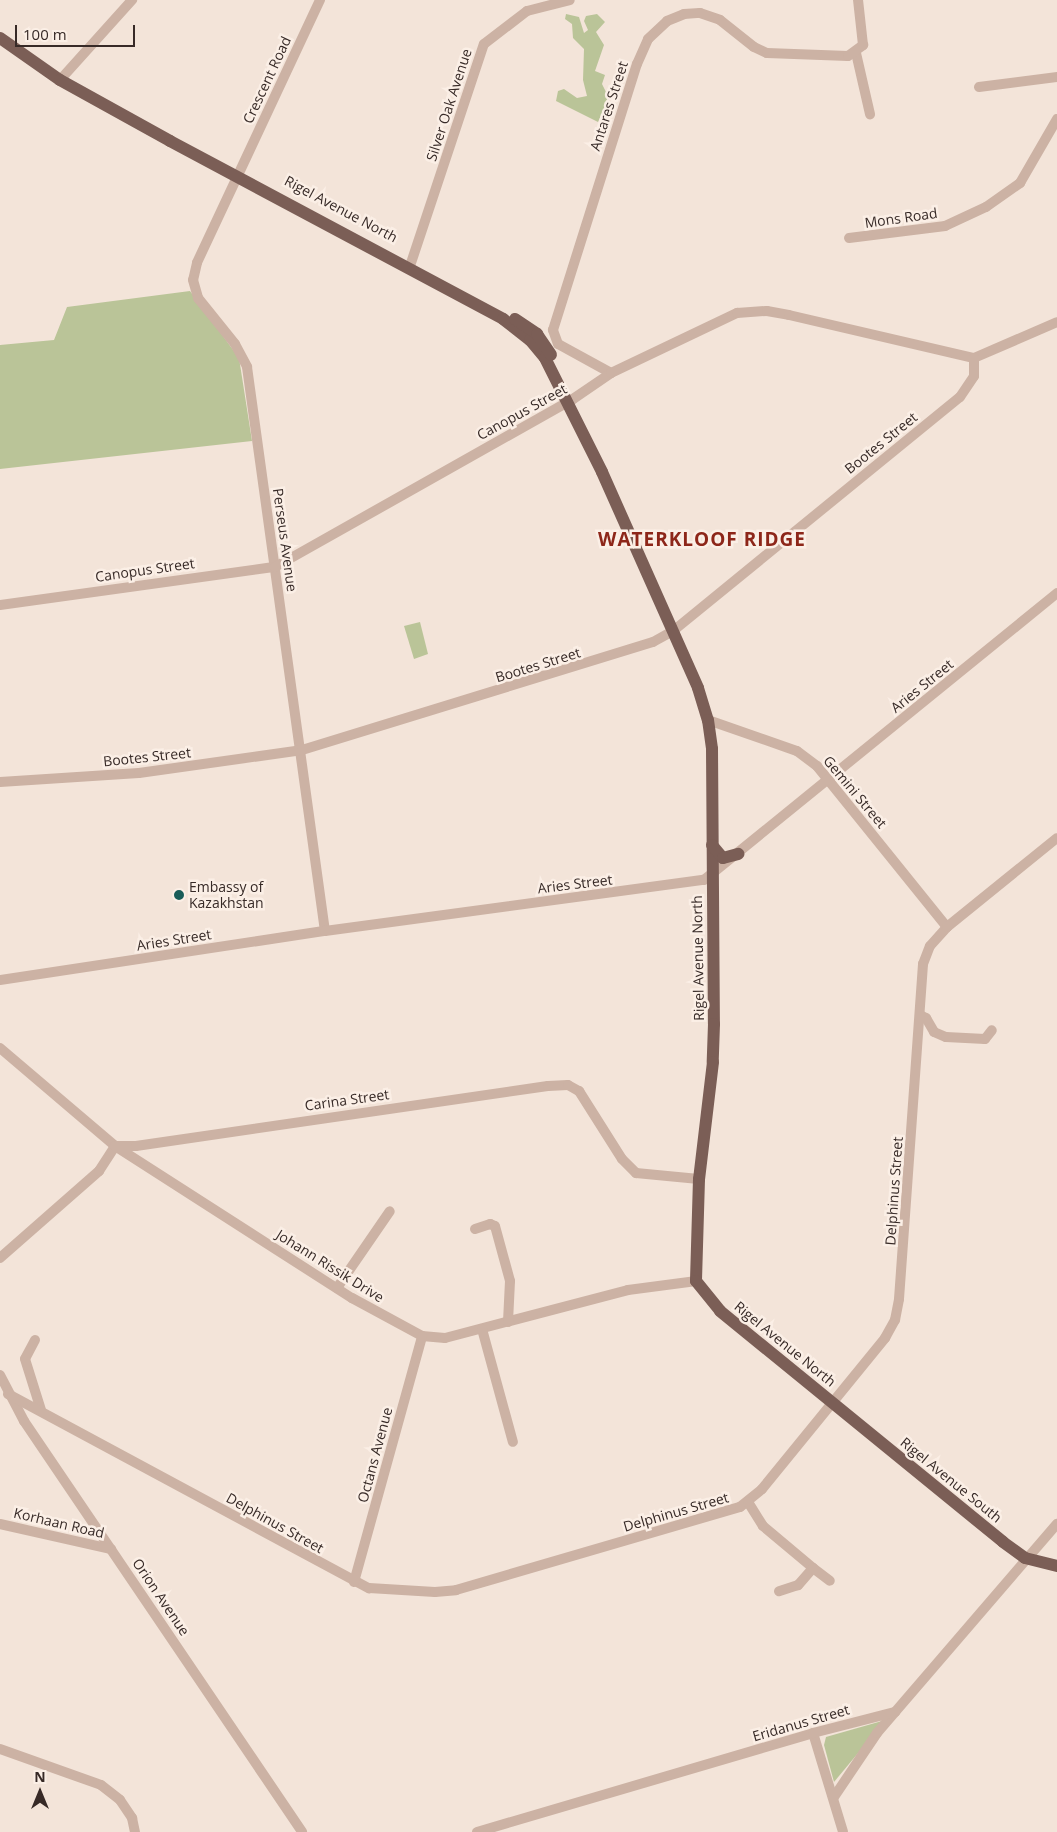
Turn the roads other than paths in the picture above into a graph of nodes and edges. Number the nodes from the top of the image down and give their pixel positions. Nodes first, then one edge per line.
1 (132, 0) edge
2 (320, 0) edge
3 (570, 0) edge
4 (858, 0) edge
5 (0, 31) edge
6 (0, 38) edge
7 (856, 52) junction
8 (1057, 76) edge
9 (63, 77) junction
10 (980, 87) dead end
11 (870, 114) dead end
12 (1057, 119) edge
13 (238, 174) junction
14 (849, 238) dead end
15 (411, 266) junction
16 (1057, 322) edge
17 (974, 358) junction
18 (611, 373) junction
19 (569, 400) junction
20 (275, 567) junction
21 (1057, 593) edge
22 (0, 605) edge
23 (673, 631) junction
24 (708, 720) junction
25 (302, 750) junction
26 (828, 780) junction
27 (0, 782) edge
28 (1057, 838) edge
29 (712, 844) junction
30 (738, 854) junction
31 (712, 875) junction
32 (948, 927) junction
33 (325, 931) junction
34 (0, 980) edge
35 (920, 1015) junction
36 (992, 1030) dead end
37 (0, 1048) edge
38 (115, 1146) junction
39 (699, 1179) junction
40 (390, 1211) dead end
41 (475, 1229) dead end
42 (0, 1258) edge
43 (696, 1281) junction
44 (337, 1288) junction
45 (508, 1322) junction
46 (482, 1329) junction
47 (422, 1336) junction
48 (35, 1340) dead end
49 (0, 1375) edge
50 (8, 1394) junction
51 (834, 1402) junction
52 (41, 1410) junction
53 (513, 1442) dead end
54 (748, 1502) junction
55 (0, 1524) edge
56 (1057, 1524) edge
57 (111, 1549) junction
58 (1025, 1558) junction
59 (1057, 1566) edge
60 (813, 1568) junction
61 (830, 1581) dead end
62 (354, 1582) junction
63 (779, 1591) dead end
64 (895, 1712) junction
65 (813, 1733) junction
66 (0, 1749) edge
67 (834, 1798) junction
68 (134, 1832) edge
69 (302, 1832) edge
70 (477, 1832) edge
71 (843, 1832) edge

1 - 9 street
2 - 13 street, Crescent Road
3 - 15 street, Silver Oak Avenue
4 - 7 street
5 - 9 main road, Rigel Avenue North
6 - 9 main road, Rigel Avenue North
7 - 11 street
7 - 18 street, Antares Street
8 - 10 street
9 - 13 main road, Rigel Avenue North
12 - 14 street, Mons Road
13 - 15 main road, Rigel Avenue North
13 - 20 street, Perseus Avenue
15 - 19 main road, Rigel Avenue North
16 - 17 street
17 - 18 street, Canopus Street
17 - 23 street, Bootes Street
18 - 19 street, Canopus Street
19 - 20 street, Canopus Street
19 - 23 main road, Rigel Avenue North
20 - 22 street, Canopus Street
20 - 25 street, Perseus Avenue
21 - 26 street, Aries Street
23 - 24 main road, Rigel Avenue North
23 - 25 street, Bootes Street
24 - 26 street, Gemini Street
24 - 29 main road, Rigel Avenue North
25 - 27 street, Bootes Street
25 - 33 street, Perseus Avenue
26 - 30 street, Aries Street
26 - 32 street, Gemini Street
28 - 32 street, Delphinus Street
29 - 30 main road
29 - 31 main road, Rigel Avenue North
30 - 31 street, Aries Street
31 - 33 street, Aries Street
31 - 39 main road, Rigel Avenue North
32 - 35 street, Delphinus Street
33 - 34 street, Aries Street
35 - 36 street
35 - 51 street, Delphinus Street
37 - 38 street, Johann Rissik Drive
38 - 39 street, Carina Street
38 - 42 street
38 - 44 street, Johann Rissik Drive
39 - 43 main road, Rigel Avenue North
40 - 44 street
41 - 45 street
43 - 45 street, Johann Rissik Drive
43 - 51 main road, Rigel Avenue North
44 - 47 street, Johann Rissik Drive
45 - 46 street, Johann Rissik Drive
46 - 47 street, Johann Rissik Drive
46 - 53 street
47 - 62 street, Octans Avenue
48 - 52 street
49 - 50 street, Orion Avenue
50 - 52 street, Delphinus Street
50 - 57 street, Orion Avenue
51 - 54 street, Delphinus Street
51 - 58 main road, Rigel Avenue South
52 - 62 street, Delphinus Street
54 - 60 street
54 - 62 street, Delphinus Street
55 - 57 street, Korhaan Road
56 - 58 street
57 - 69 street, Orion Avenue
58 - 59 main road, Rigel Avenue South
58 - 64 street
60 - 61 street
60 - 63 street
64 - 65 street, Eridanus Street
64 - 67 street
65 - 67 street
65 - 70 street, Eridanus Street
66 - 68 street
67 - 71 street

